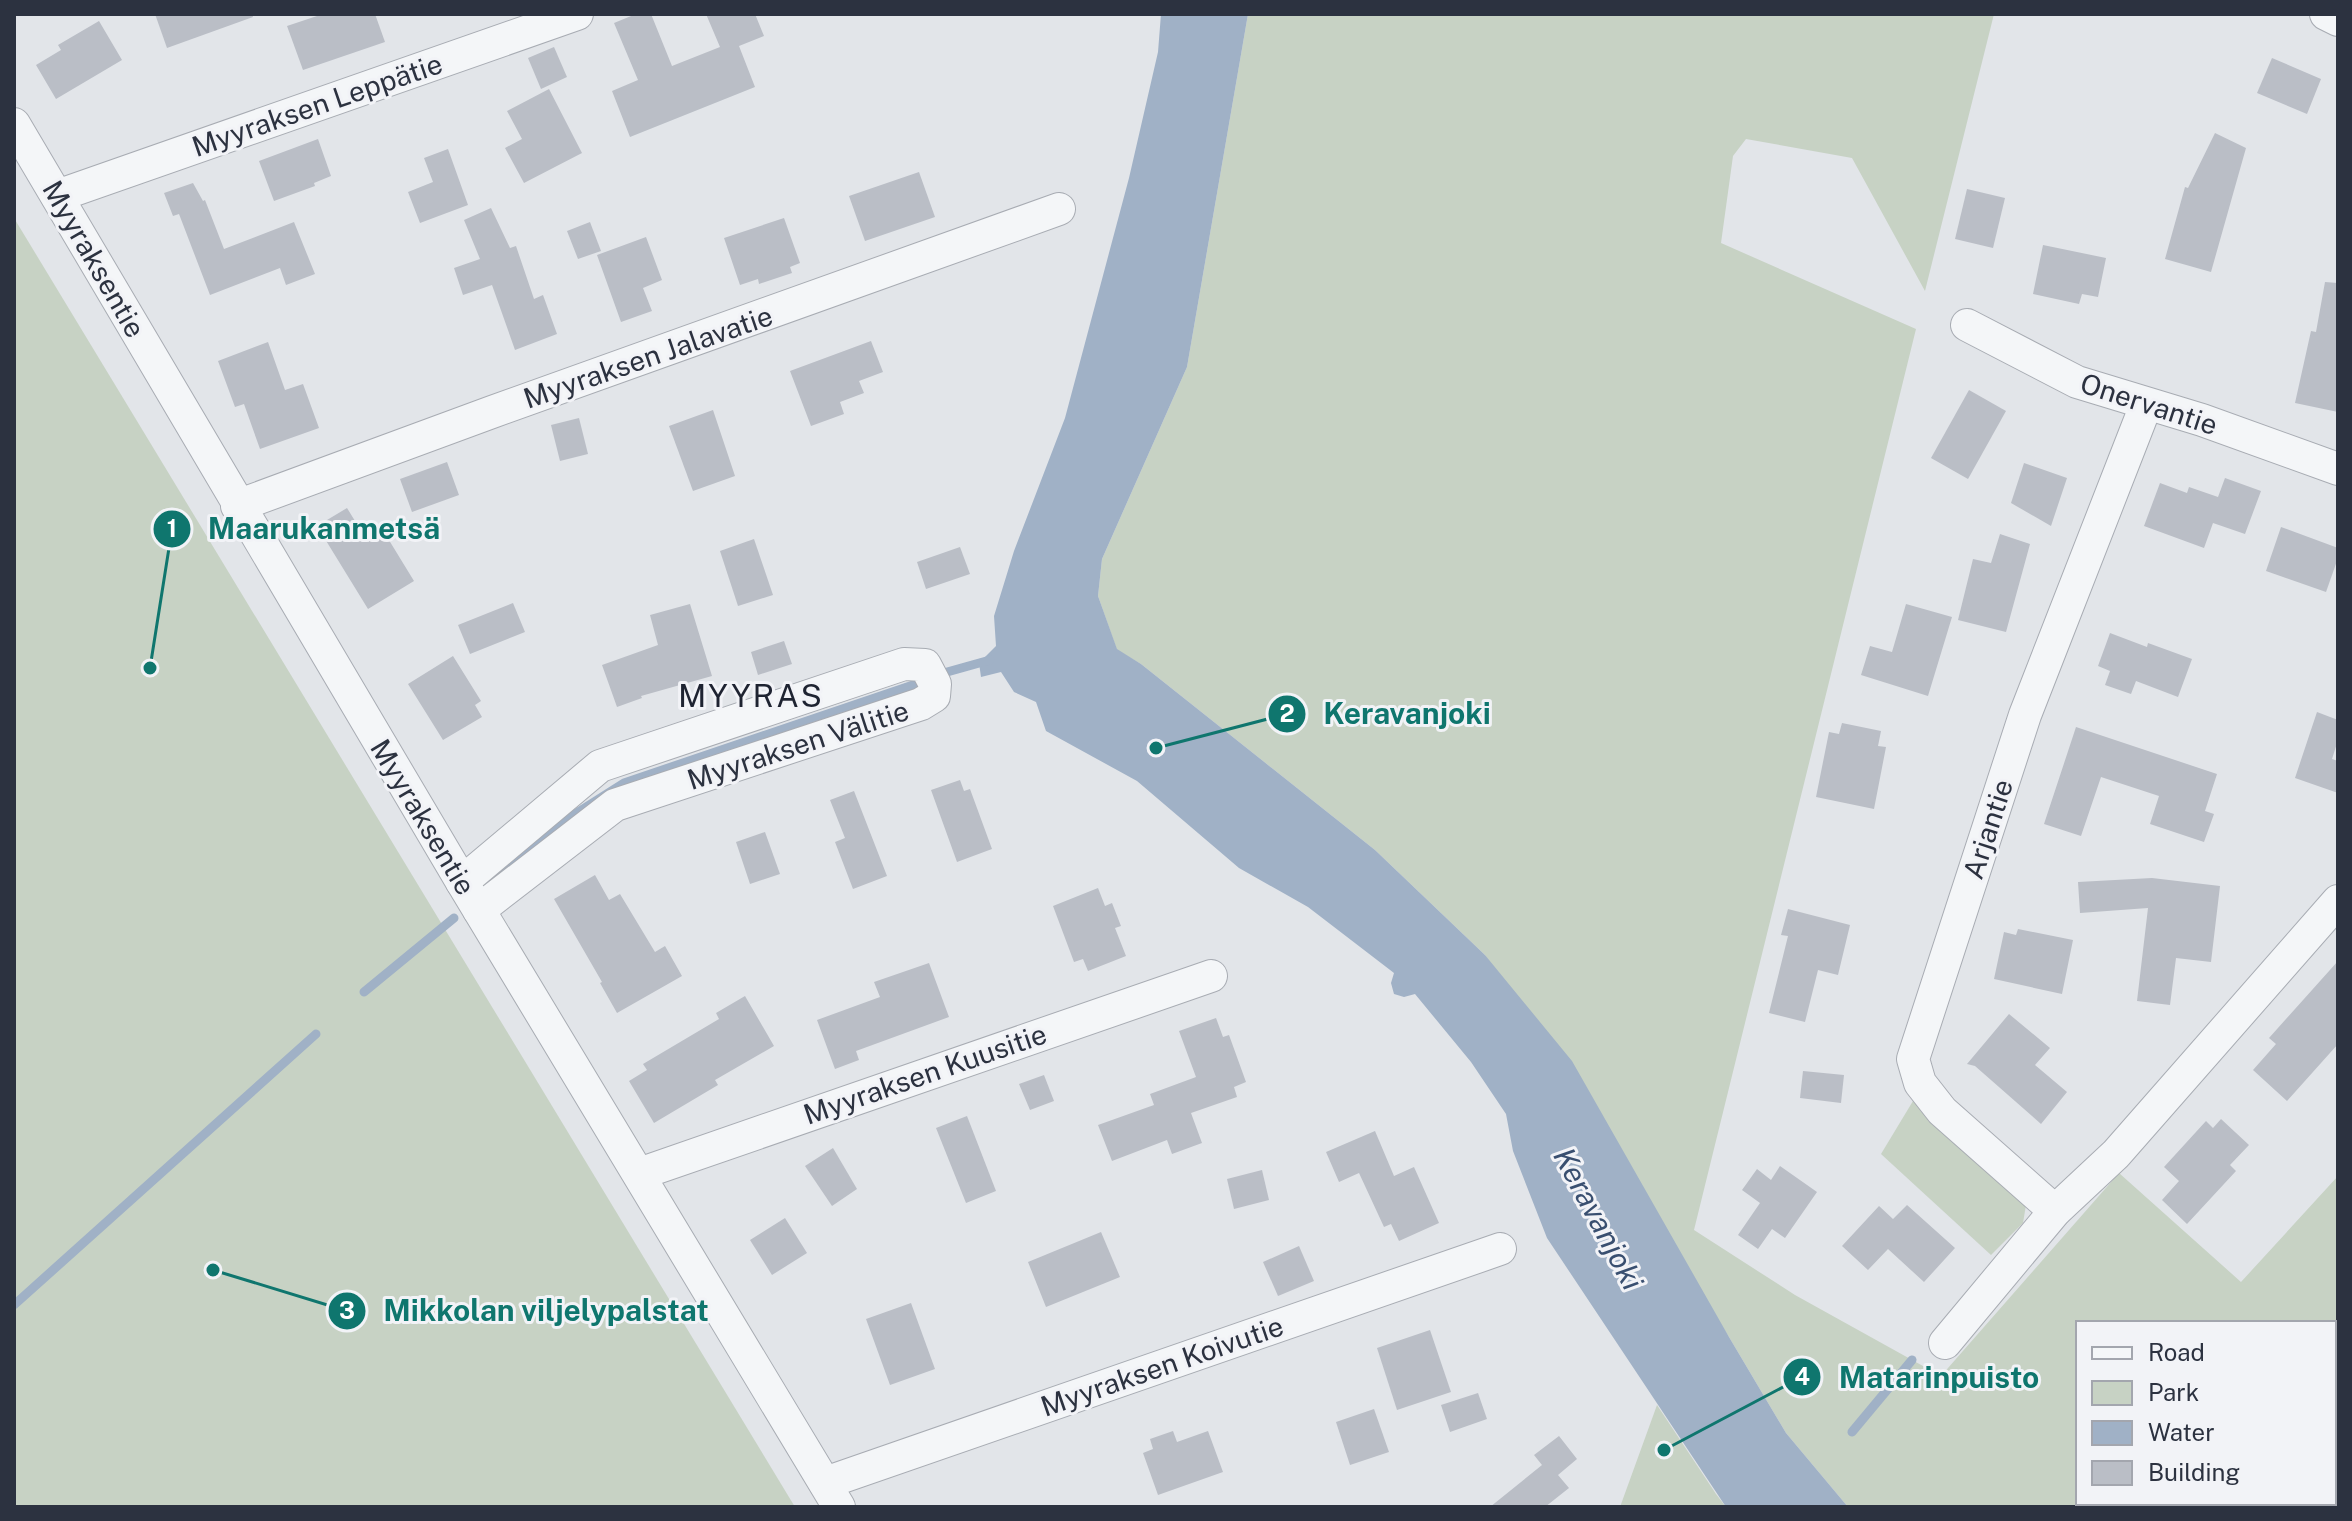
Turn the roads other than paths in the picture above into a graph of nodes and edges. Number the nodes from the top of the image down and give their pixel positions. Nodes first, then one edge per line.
1 (577, 14) edge
2 (2326, 14) edge
3 (2338, 20) edge
4 (14, 124) edge
5 (57, 196) junction
6 (1059, 209) dead end
7 (1967, 325) dead end
8 (2146, 405) junction
9 (2338, 469) edge
10 (237, 506) junction
11 (462, 882) junction
12 (2338, 901) edge
13 (479, 910) junction
14 (1211, 976) dead end
15 (639, 1174) junction
16 (2055, 1211) junction
17 (1500, 1249) dead end
18 (1945, 1343) dead end
19 (832, 1495) edge

1 - 5 street, Myyraksen Leppätie
2 - 3 street
4 - 5 street, Myyraksentie
5 - 10 street, Myyraksentie
6 - 10 street, Myyraksen Jalavatie
7 - 8 street, Onervantie
8 - 9 street, Onervantie
8 - 16 street, Arjantie
10 - 11 street, Myyraksentie
11 - 13 street, Myyraksentie
11 - 13 street, Myyraksen Välitie
12 - 16 street
13 - 15 street, Myyraksentie
14 - 15 street, Myyraksen Kuusitie
15 - 19 street, Myyraksentie
16 - 18 street
17 - 19 street, Myyraksen Koivutie

